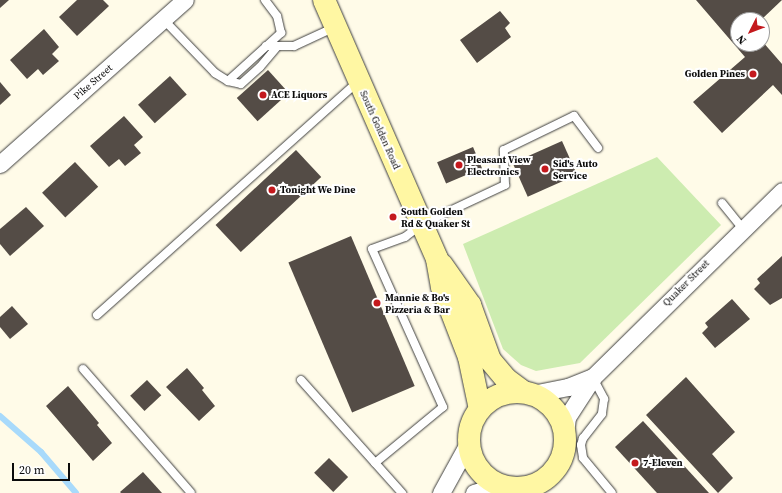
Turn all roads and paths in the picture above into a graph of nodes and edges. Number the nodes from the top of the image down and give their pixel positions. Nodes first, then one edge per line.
1 (185, 0) edge
2 (265, 0) edge
3 (324, 0) edge
4 (164, 20) junction
5 (335, 26) junction
6 (266, 46) junction
7 (277, 47) junction
8 (359, 80) junction
9 (228, 81) junction
10 (598, 148) dead end
11 (0, 164) edge
12 (782, 191) edge
13 (722, 203) dead end
14 (422, 224) junction
15 (742, 228) junction
16 (437, 259) junction
17 (97, 316) dead end
18 (83, 369) dead end
19 (593, 377) junction
20 (301, 380) dead end
21 (528, 393) junction
22 (480, 409) junction
23 (565, 433) junction
24 (469, 442) junction
25 (375, 463) junction
26 (552, 484) edge
27 (510, 489) edge
28 (191, 493) edge
29 (402, 493) edge
30 (441, 493) edge
31 (474, 493) edge
32 (612, 493) edge

1 - 4 street, Pike Street
2 - 6 lane
3 - 5 main road, South Golden Road
4 - 9 lane
4 - 11 street, Pike Street
5 - 7 lane
5 - 8 main road, South Golden Road
6 - 7 lane
6 - 9 lane
7 - 9 lane
8 - 14 main road, South Golden Road
8 - 17 lane
10 - 14 lane
12 - 15 street, Quaker Street
13 - 15 lane
14 - 16 main road, South Golden Road
14 - 25 lane
15 - 19 street, Quaker Street
16 - 21 main road, South Golden Road
16 - 22 main road, South Golden Road
18 - 28 lane
19 - 21 street, Quaker Street
19 - 23 street, Quaker Street
19 - 32 lane
20 - 25 lane
21 - 22 main road
21 - 23 main road
22 - 24 main road
23 - 26 main road
24 - 27 main road
24 - 30 street
25 - 29 lane
26 - 27 main road
27 - 31 street

